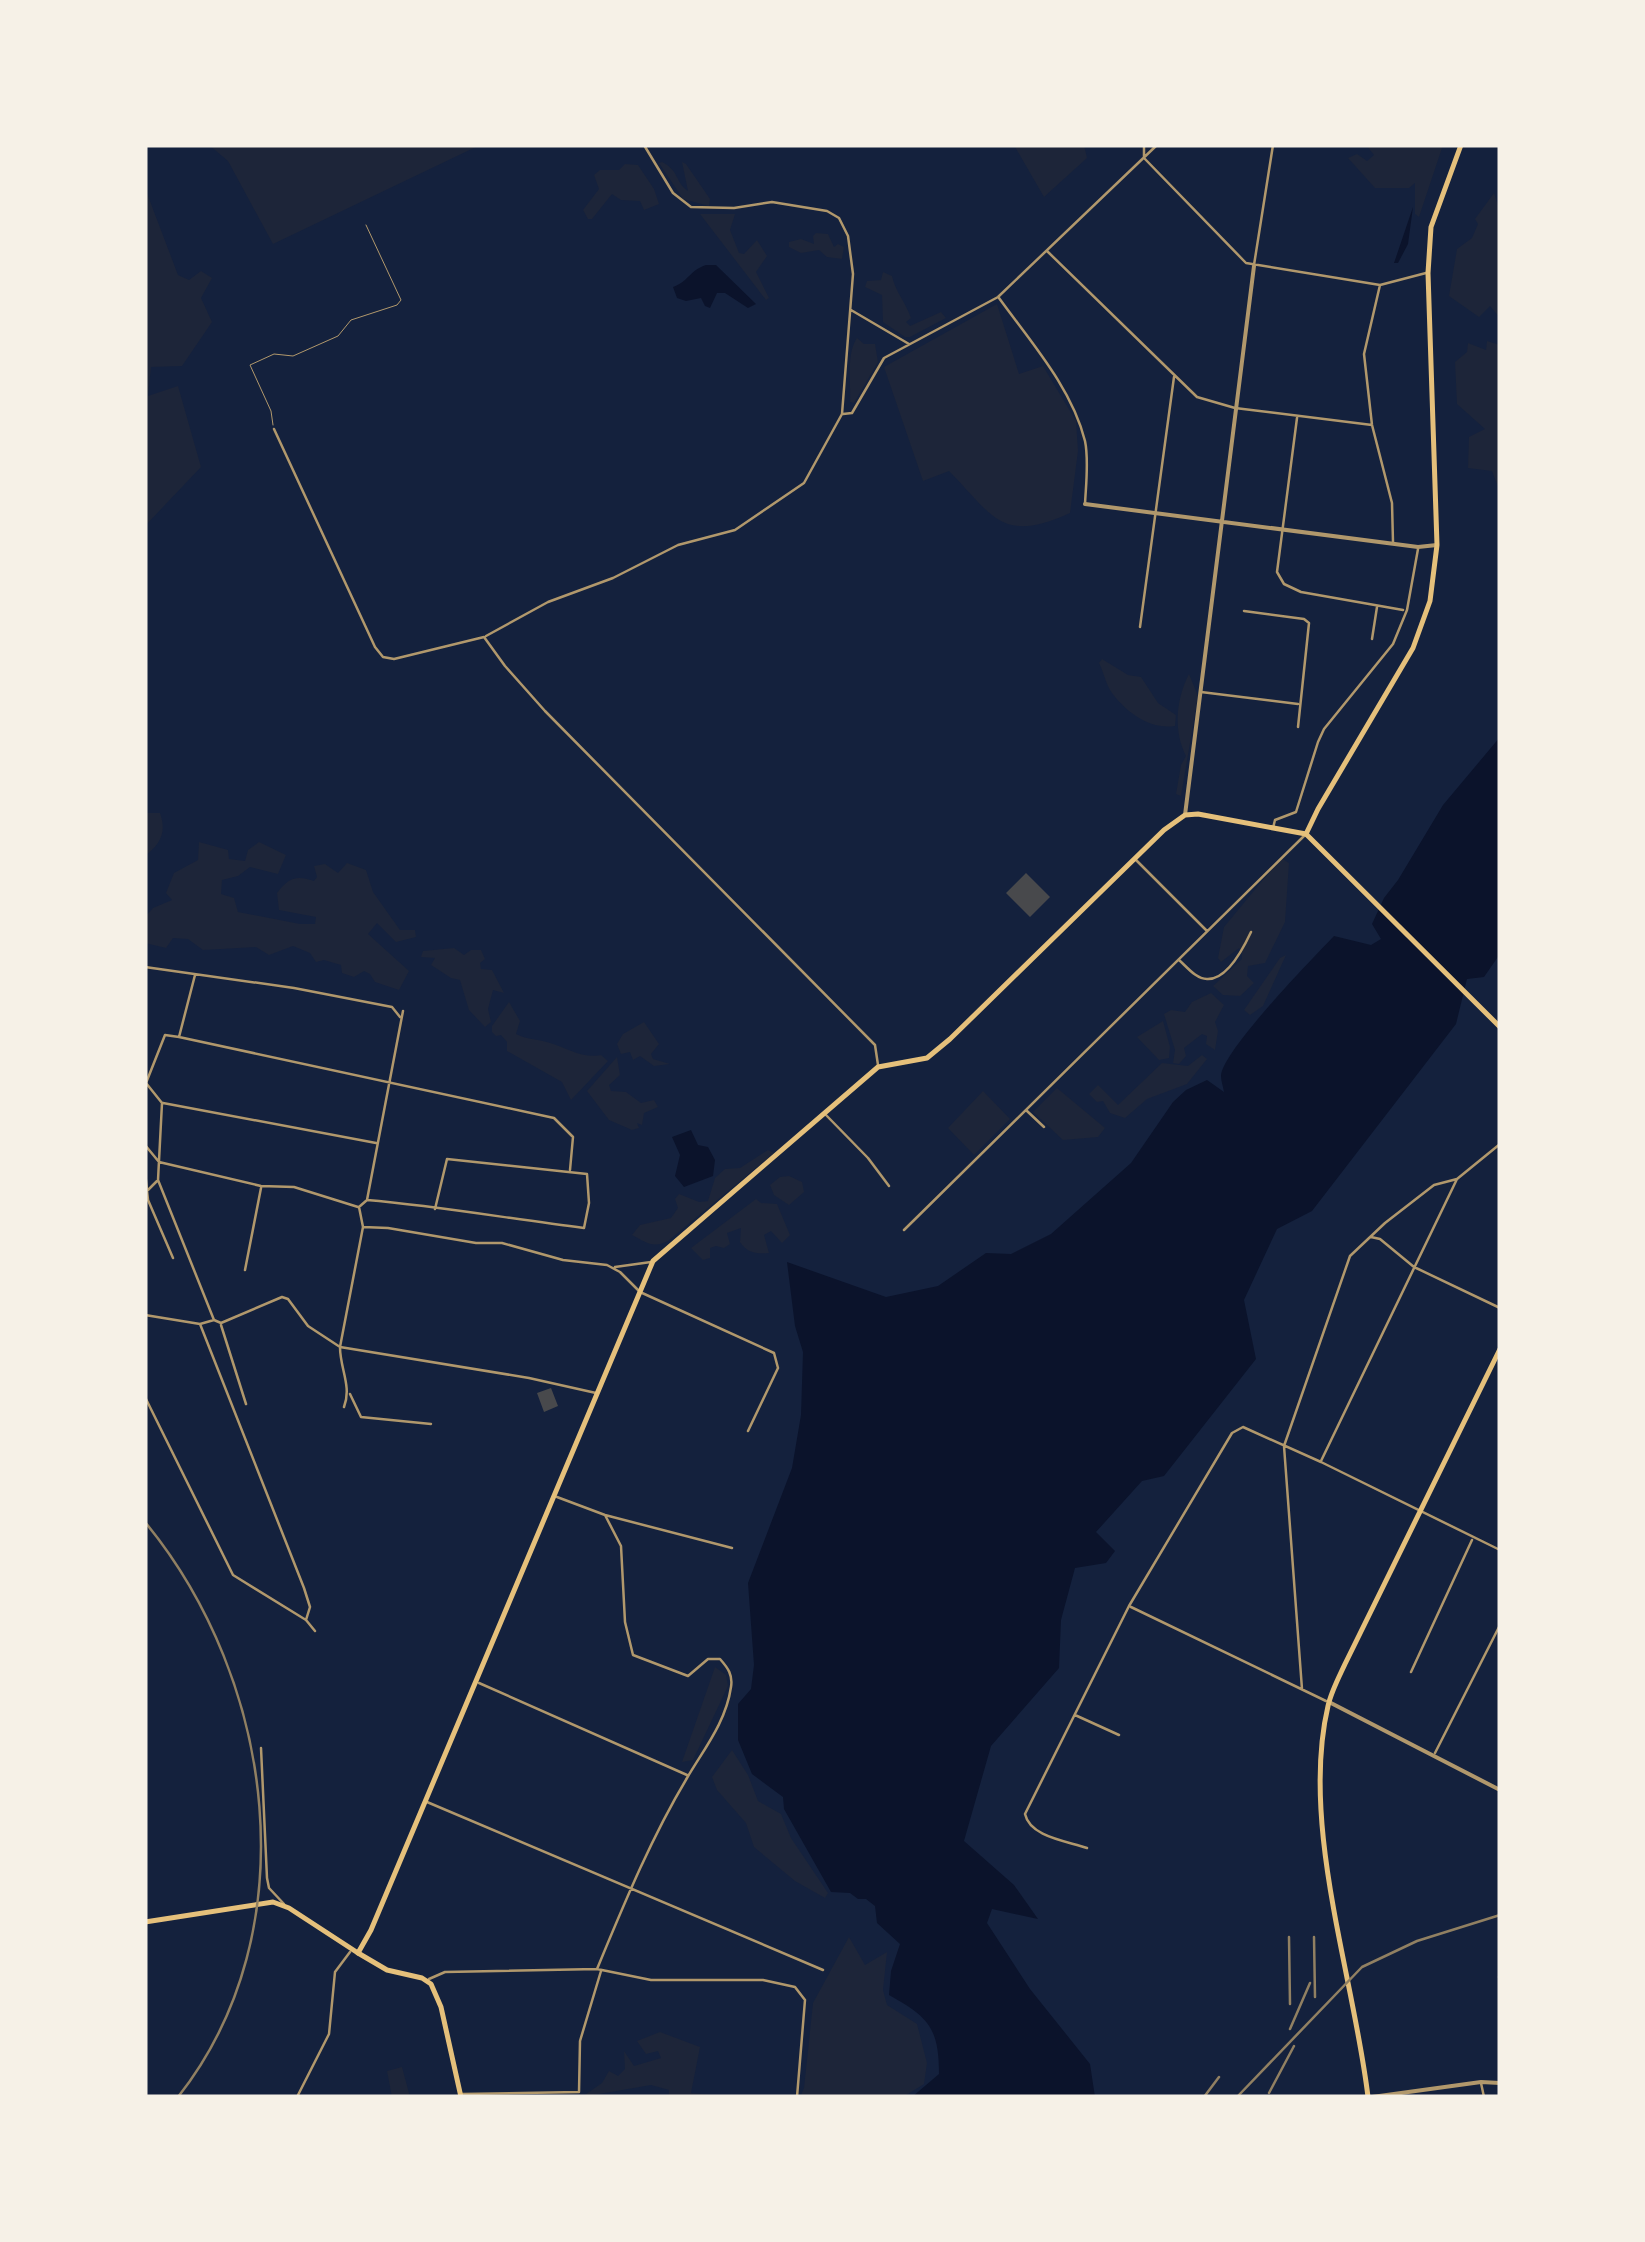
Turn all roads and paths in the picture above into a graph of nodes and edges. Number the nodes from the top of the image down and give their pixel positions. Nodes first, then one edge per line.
1 (644, 145) edge
2 (1144, 145) edge
3 (1157, 145) edge
4 (1272, 145) edge
5 (1462, 145) edge
6 (1144, 158) junction
7 (366, 225) dead end
8 (1047, 251) junction
9 (1254, 266) junction
10 (1428, 273) junction
11 (1380, 285) junction
12 (998, 297) junction
13 (851, 310) junction
14 (910, 345) junction
15 (1174, 378) junction
16 (1235, 408) junction
17 (842, 414) junction
18 (1298, 416) junction
19 (1372, 425) junction
20 (274, 428) joint
21 (1086, 504) joint
22 (1154, 513) junction
23 (1222, 521) junction
24 (1282, 529) junction
25 (1393, 543) junction
26 (1437, 545) junction
27 (1418, 548) junction
28 (1377, 606) junction
29 (1406, 610) junction
30 (1244, 611) dead end
31 (1140, 628) dead end
32 (484, 636) junction
33 (1372, 639) dead end
34 (1201, 692) junction
35 (1299, 704) junction
36 (1298, 726) dead end
37 (1185, 815) junction
38 (1272, 829) junction
39 (1306, 834) junction
40 (1136, 859) junction
41 (1208, 932) junction
42 (1251, 932) dead end
43 (1179, 960) junction
44 (145, 967) edge
45 (195, 975) junction
46 (403, 1011) dead end
47 (402, 1019) junction
48 (1499, 1027) edge
49 (179, 1037) junction
50 (878, 1067) junction
51 (389, 1085) junction
52 (162, 1103) junction
53 (1027, 1110) junction
54 (824, 1113) junction
55 (1044, 1128) dead end
56 (378, 1144) junction
57 (1500, 1144) edge
58 (145, 1145) edge
59 (158, 1162) junction
60 (145, 1172) edge
61 (570, 1172) junction
62 (1457, 1178) junction
63 (158, 1180) junction
64 (261, 1186) junction
65 (889, 1186) dead end
66 (147, 1191) edge
67 (367, 1200) junction
68 (359, 1207) junction
69 (435, 1209) junction
70 (364, 1227) junction
71 (904, 1230) dead end
72 (1370, 1237) junction
73 (173, 1258) dead end
74 (653, 1261) junction
75 (1414, 1267) junction
76 (613, 1268) junction
77 (244, 1270) dead end
78 (640, 1292) junction
79 (1500, 1308) edge
80 (145, 1315) edge
81 (214, 1320) junction
82 (220, 1323) junction
83 (200, 1324) junction
84 (340, 1347) junction
85 (1500, 1350) edge
86 (350, 1392) junction
87 (598, 1394) junction
88 (145, 1397) edge
89 (246, 1404) dead end
90 (344, 1407) dead end
91 (430, 1424) dead end
92 (748, 1431) dead end
93 (1284, 1446) junction
94 (1321, 1462) junction
95 (556, 1496) junction
96 (1420, 1512) junction
97 (604, 1515) junction
98 (1473, 1538) junction
99 (732, 1548) dead end
100 (1500, 1550) edge
101 (1129, 1606) junction
102 (306, 1620) junction
103 (1500, 1625) edge
104 (315, 1631) dead end
105 (1494, 1636) junction
106 (1500, 1640) edge
107 (1411, 1672) dead end
108 (478, 1682) junction
109 (1302, 1689) junction
110 (1328, 1702) junction
111 (1074, 1714) junction
112 (1119, 1735) dead end
113 (261, 1748) dead end
114 (1434, 1755) junction
115 (688, 1775) junction
116 (1500, 1790) edge
117 (426, 1802) junction
118 (1087, 1848) dead end
119 (631, 1888) junction
120 (289, 1908) junction
121 (145, 1922) edge
122 (354, 1952) junction
123 (599, 1969) junction
124 (822, 1970) dead end
125 (427, 1981) junction
126 (1480, 2082) junction
127 (1500, 2083) edge
128 (460, 2095) edge
129 (297, 2097) edge
130 (796, 2097) edge
131 (1370, 2097) edge
132 (1484, 2097) edge

1 - 13 street
2 - 6 street
3 - 6 street
4 - 9 street
5 - 10 main road
6 - 8 street
6 - 9 street
7 - 20 lane
8 - 12 street
8 - 15 street
9 - 11 street
9 - 16 street
10 - 11 street
10 - 26 main road
11 - 19 street
12 - 14 street
12 - 21 street
13 - 14 street
13 - 17 street
14 - 17 street
15 - 16 street
15 - 22 street
16 - 18 street
16 - 23 street
17 - 32 street
18 - 19 street
18 - 24 street
19 - 25 street
20 - 32 street
21 - 22 street
22 - 23 street
22 - 31 street
23 - 24 street
23 - 34 street
24 - 25 street
24 - 28 street
25 - 27 street
26 - 27 street
26 - 39 main road
27 - 29 street
28 - 29 street
28 - 33 street
29 - 38 street
30 - 35 street
32 - 50 street
34 - 35 street
34 - 37 street
35 - 36 street
37 - 38 main road
37 - 40 main road
38 - 39 main road
39 - 41 street
39 - 48 main road
40 - 41 street
40 - 50 main road
41 - 43 street
42 - 43 street
43 - 53 street
44 - 45 street
45 - 47 street
45 - 49 street
46 - 47 street
47 - 51 street
49 - 51 street
49 - 52 street
50 - 54 main road
51 - 56 street
51 - 61 street
52 - 56 street
52 - 59 street
53 - 55 street
53 - 71 street
54 - 65 street
54 - 74 main road
56 - 67 street
57 - 62 street
58 - 59 street
59 - 63 street
59 - 64 street
60 - 66 street
61 - 69 street
61 - 69 street
62 - 72 street
62 - 75 street
63 - 66 street
63 - 81 street
64 - 68 street
64 - 77 street
66 - 73 street
67 - 68 street
67 - 69 street
68 - 70 street
70 - 76 street
70 - 84 street
72 - 75 street
72 - 93 street
74 - 76 street
74 - 78 main road
75 - 79 street
75 - 94 street
76 - 78 street
78 - 87 main road
78 - 92 street
80 - 83 street
81 - 82 street
81 - 83 street
82 - 84 street
82 - 89 street
83 - 102 street
84 - 86 street
84 - 87 street
85 - 96 main road
86 - 90 street
86 - 91 street
87 - 95 main road
88 - 102 street
93 - 94 street
93 - 101 street
93 - 109 street
94 - 96 street
95 - 97 street
95 - 108 main road
96 - 98 street
96 - 110 main road
97 - 99 street
97 - 115 street
98 - 100 street
98 - 107 street
101 - 109 street
101 - 111 street
102 - 104 street
103 - 105 street
105 - 106 street
105 - 114 street
108 - 115 street
108 - 117 main road
109 - 110 street
110 - 114 street
110 - 131 main road
111 - 112 street
111 - 118 street
113 - 120 street
114 - 116 street
115 - 119 street
117 - 119 street
117 - 122 main road
119 - 123 street
119 - 124 street
120 - 121 main road
120 - 122 main road
122 - 125 main road
122 - 129 street
123 - 125 street
123 - 128 street
123 - 130 street
125 - 128 main road
126 - 127 street
126 - 131 street
126 - 132 street

